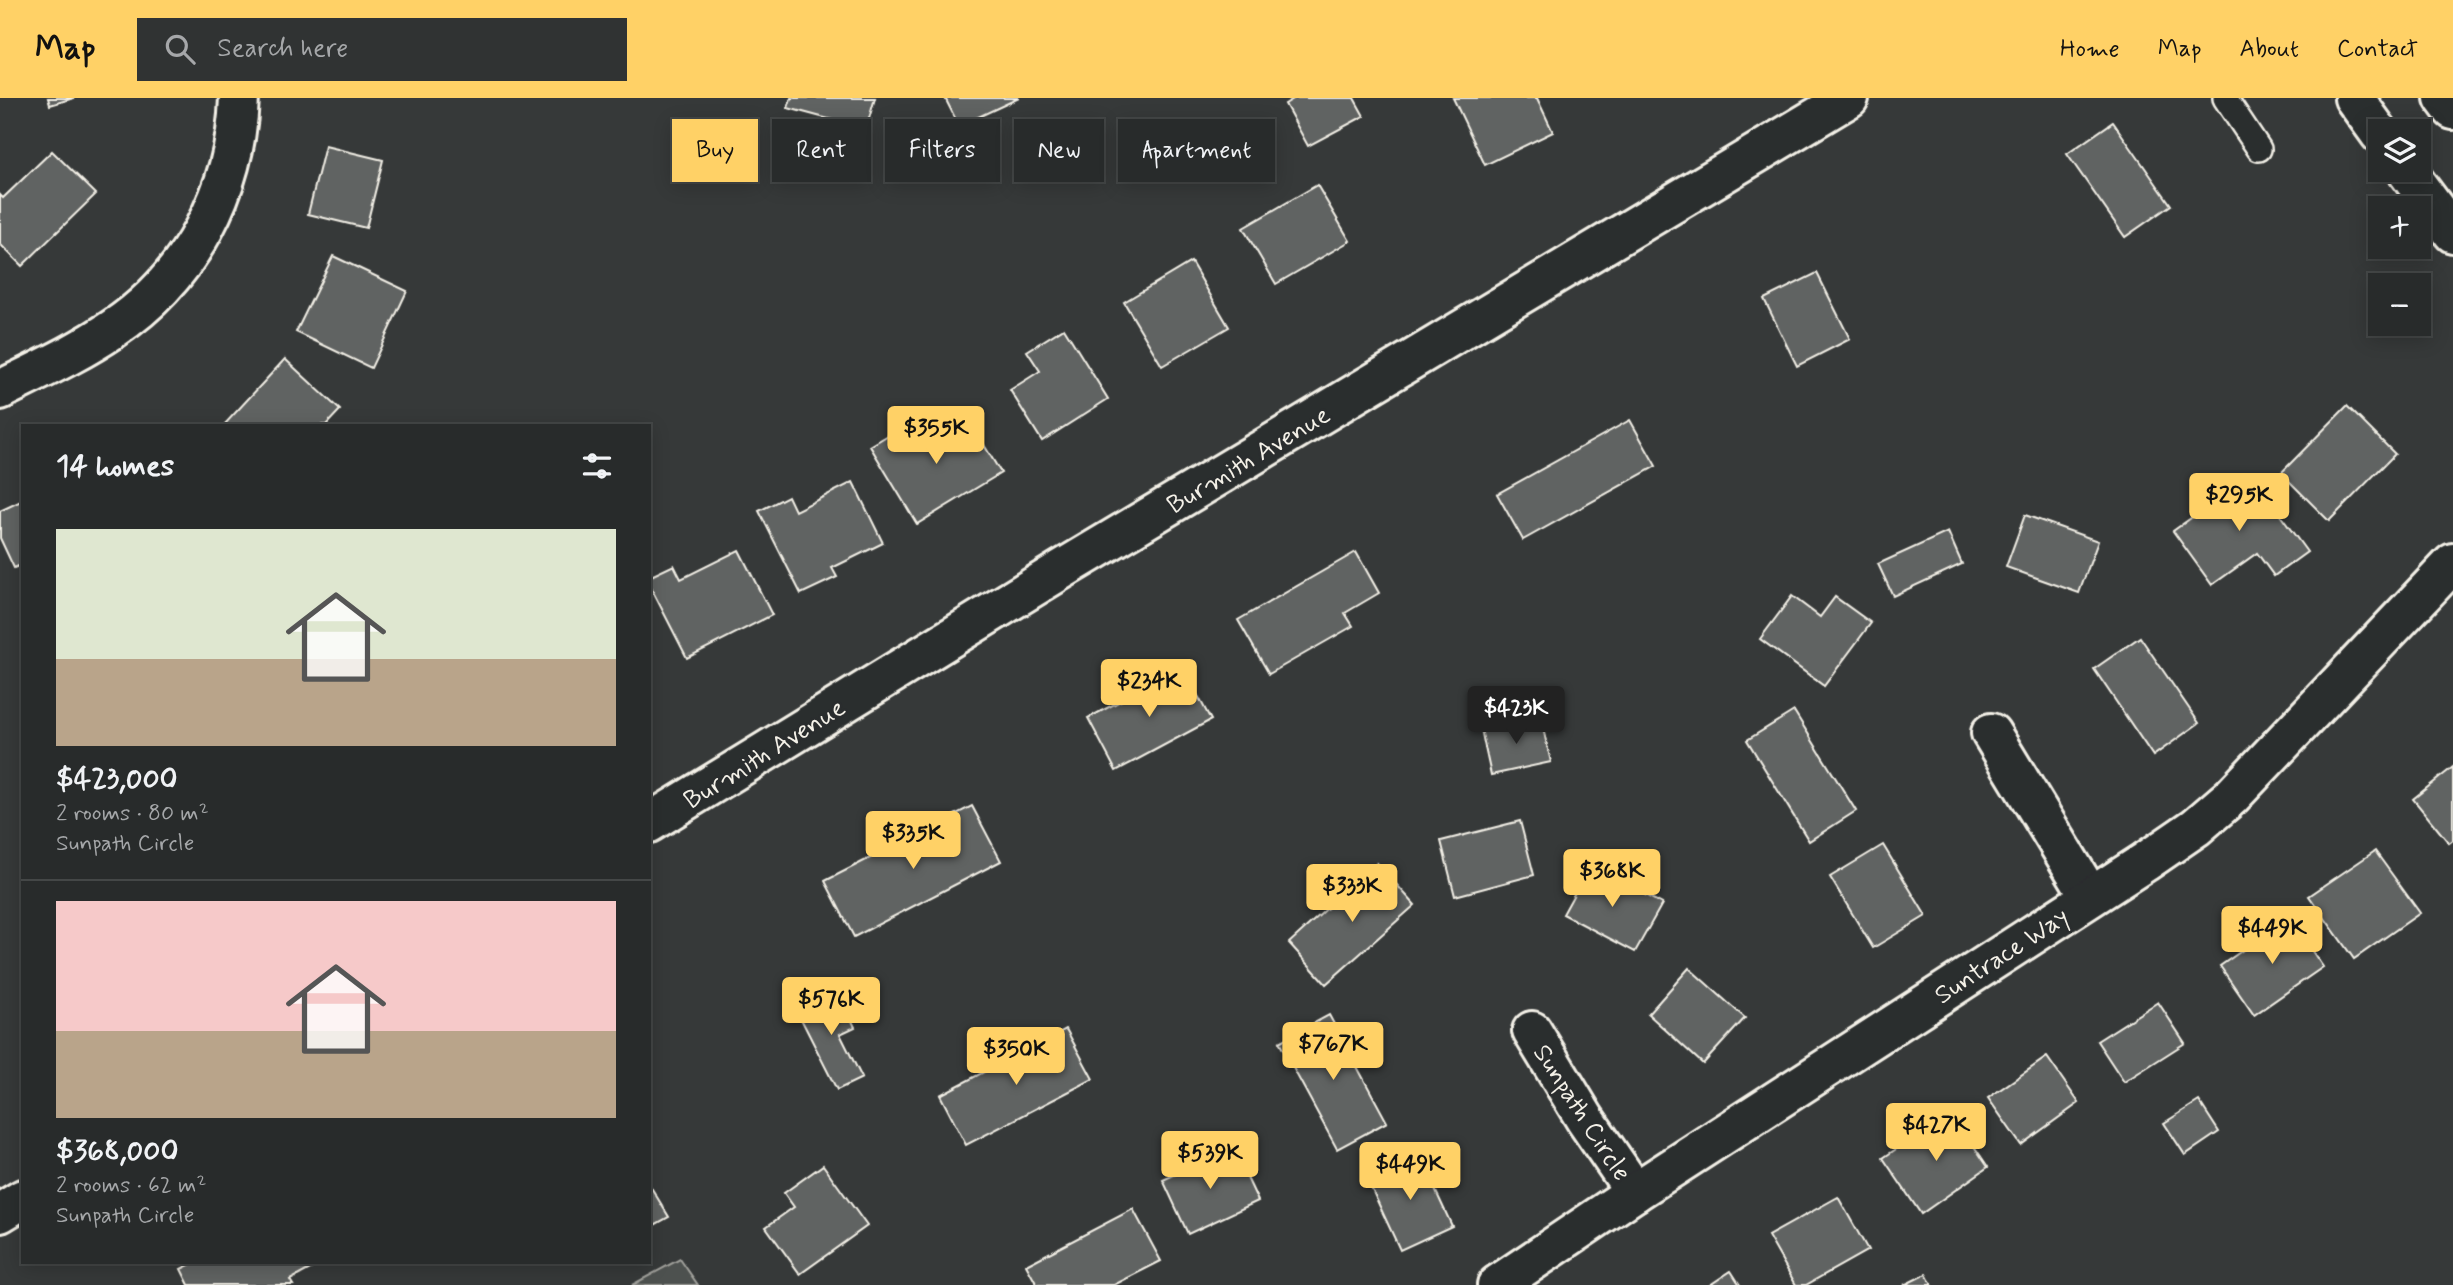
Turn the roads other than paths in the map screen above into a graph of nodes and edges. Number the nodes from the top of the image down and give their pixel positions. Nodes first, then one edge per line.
1 (239, 98) edge
2 (1849, 98) edge
3 (2225, 98) edge
4 (2354, 98) edge
5 (2444, 98) edge
6 (2453, 110) edge
7 (2369, 119) edge
8 (2259, 149) dead end
9 (2415, 182) edge
10 (2453, 233) edge
11 (0, 390) edge
12 (2453, 563) edge
13 (1991, 733) dead end
14 (651, 822) edge
15 (2090, 896) junction
16 (1532, 1031) dead end
17 (1635, 1192) junction
18 (21, 1200) edge
19 (0, 1213) edge
20 (1497, 1285) edge

1 - 11 street
2 - 14 street, Burmith Avenue
3 - 8 lane
4 - 7 street
5 - 6 street
9 - 10 street
12 - 15 street, Suntrace Way
13 - 15 street
15 - 17 street, Suntrace Way
16 - 17 street, Sunpath Circle
17 - 20 street, Suntrace Way
18 - 19 street

